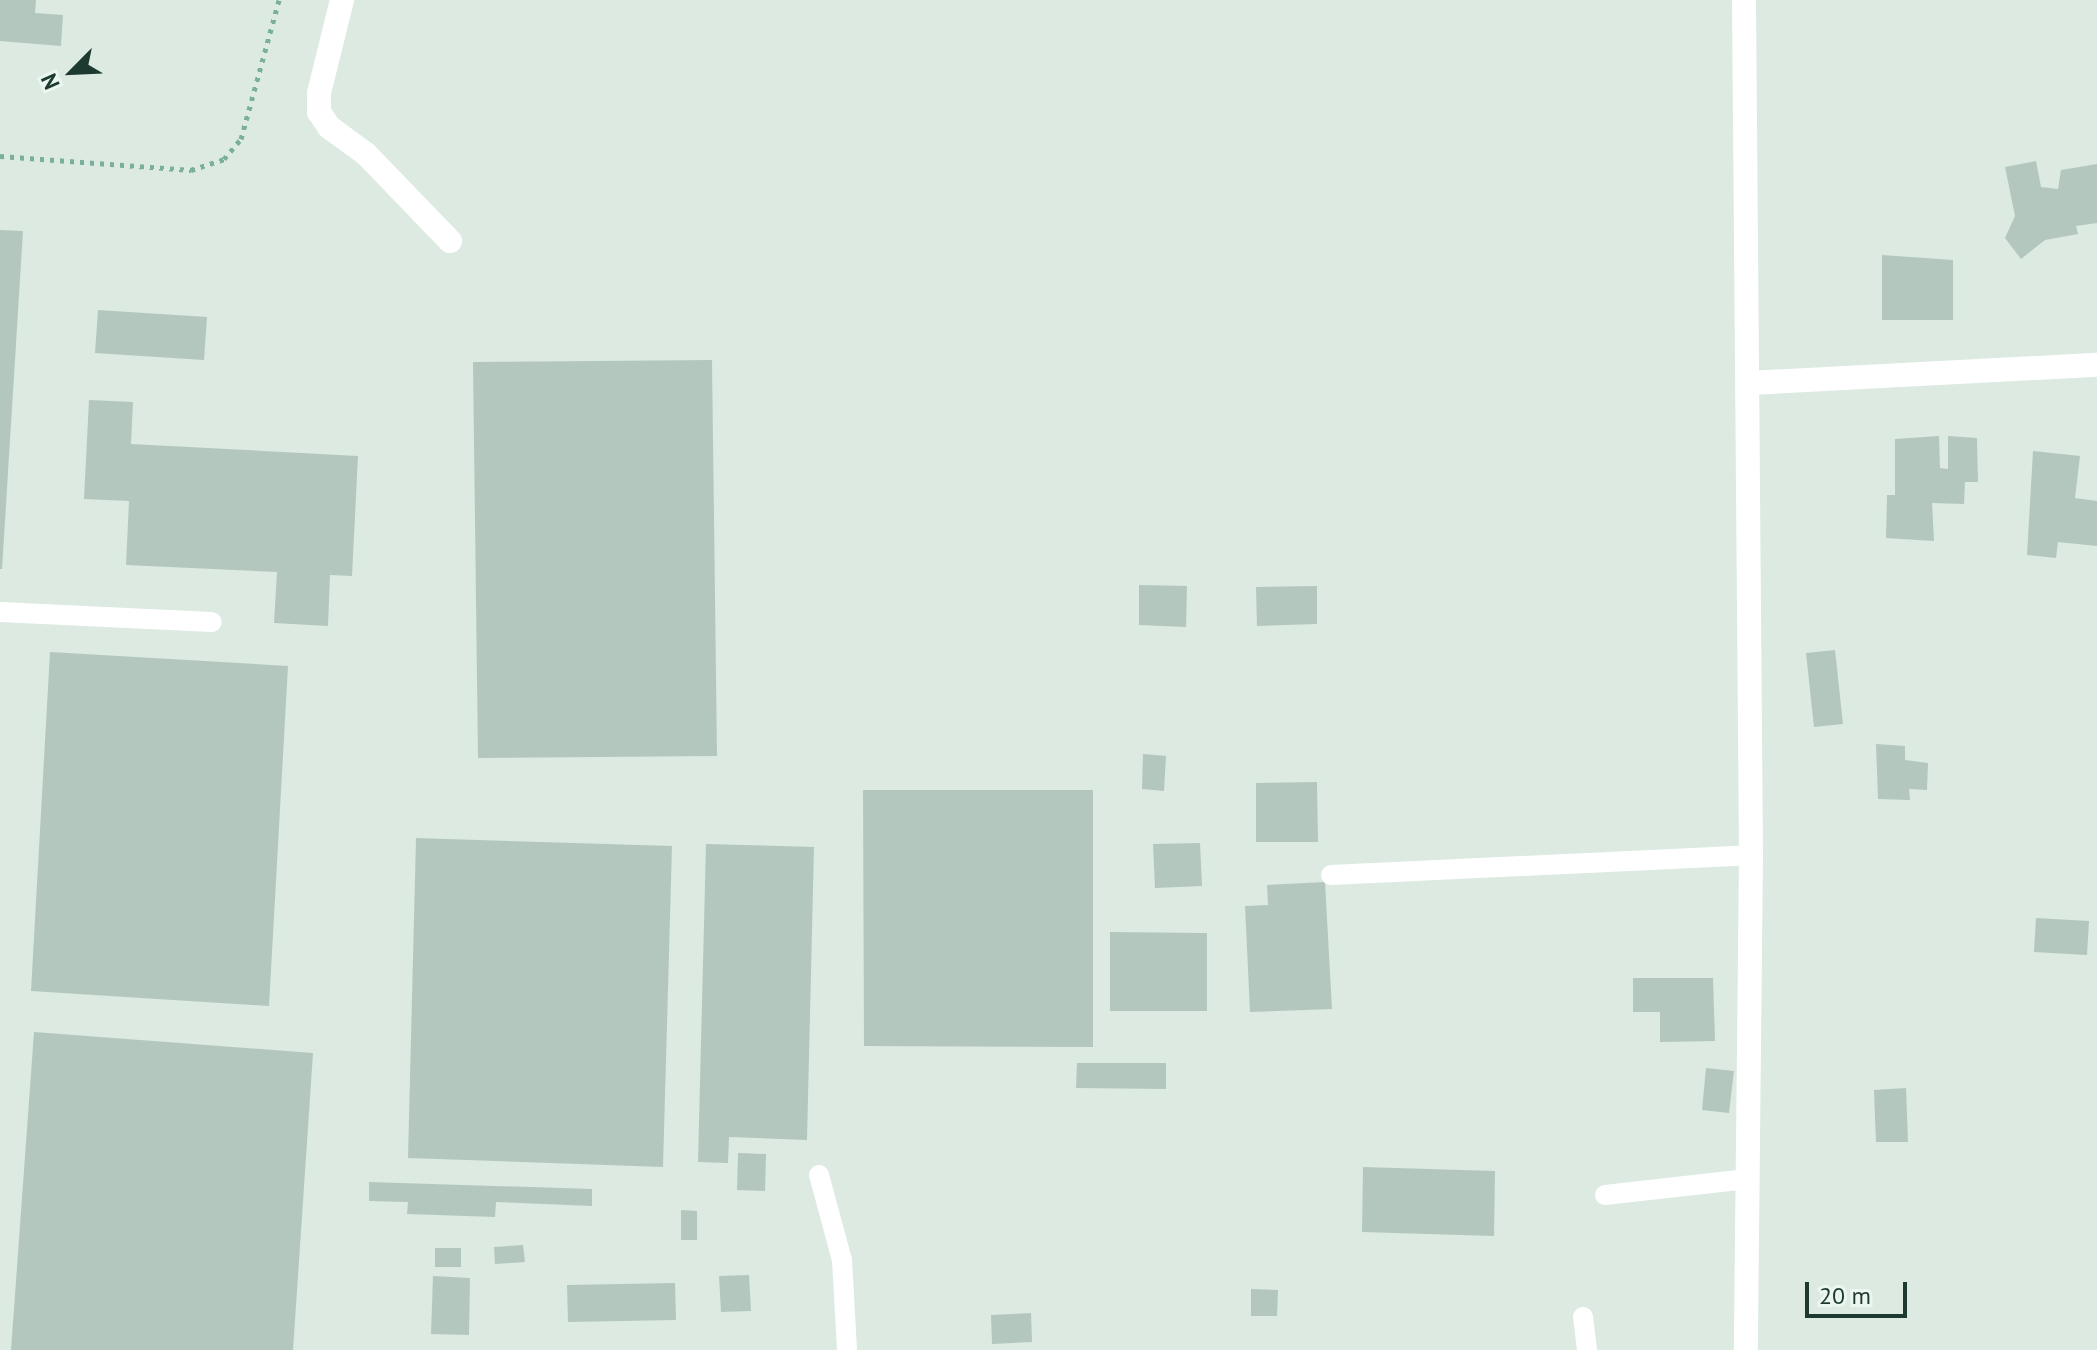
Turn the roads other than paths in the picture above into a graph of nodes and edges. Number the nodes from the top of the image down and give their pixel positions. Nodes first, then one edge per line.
1 (342, 0) edge
2 (1744, 0) edge
3 (450, 241) dead end
4 (2097, 365) edge
5 (1749, 383) junction
6 (0, 612) edge
7 (212, 622) dead end
8 (1751, 855) junction
9 (1331, 875) dead end
10 (819, 1175) dead end
11 (1747, 1179) junction
12 (1605, 1195) dead end
13 (1583, 1317) dead end
14 (847, 1350) edge
15 (1587, 1350) edge
16 (1746, 1350) edge

1 - 3 street
2 - 5 street
4 - 5 street
5 - 8 street
6 - 7 lane
8 - 9 lane
8 - 11 street
10 - 14 lane
11 - 12 lane
11 - 16 street
13 - 15 lane

